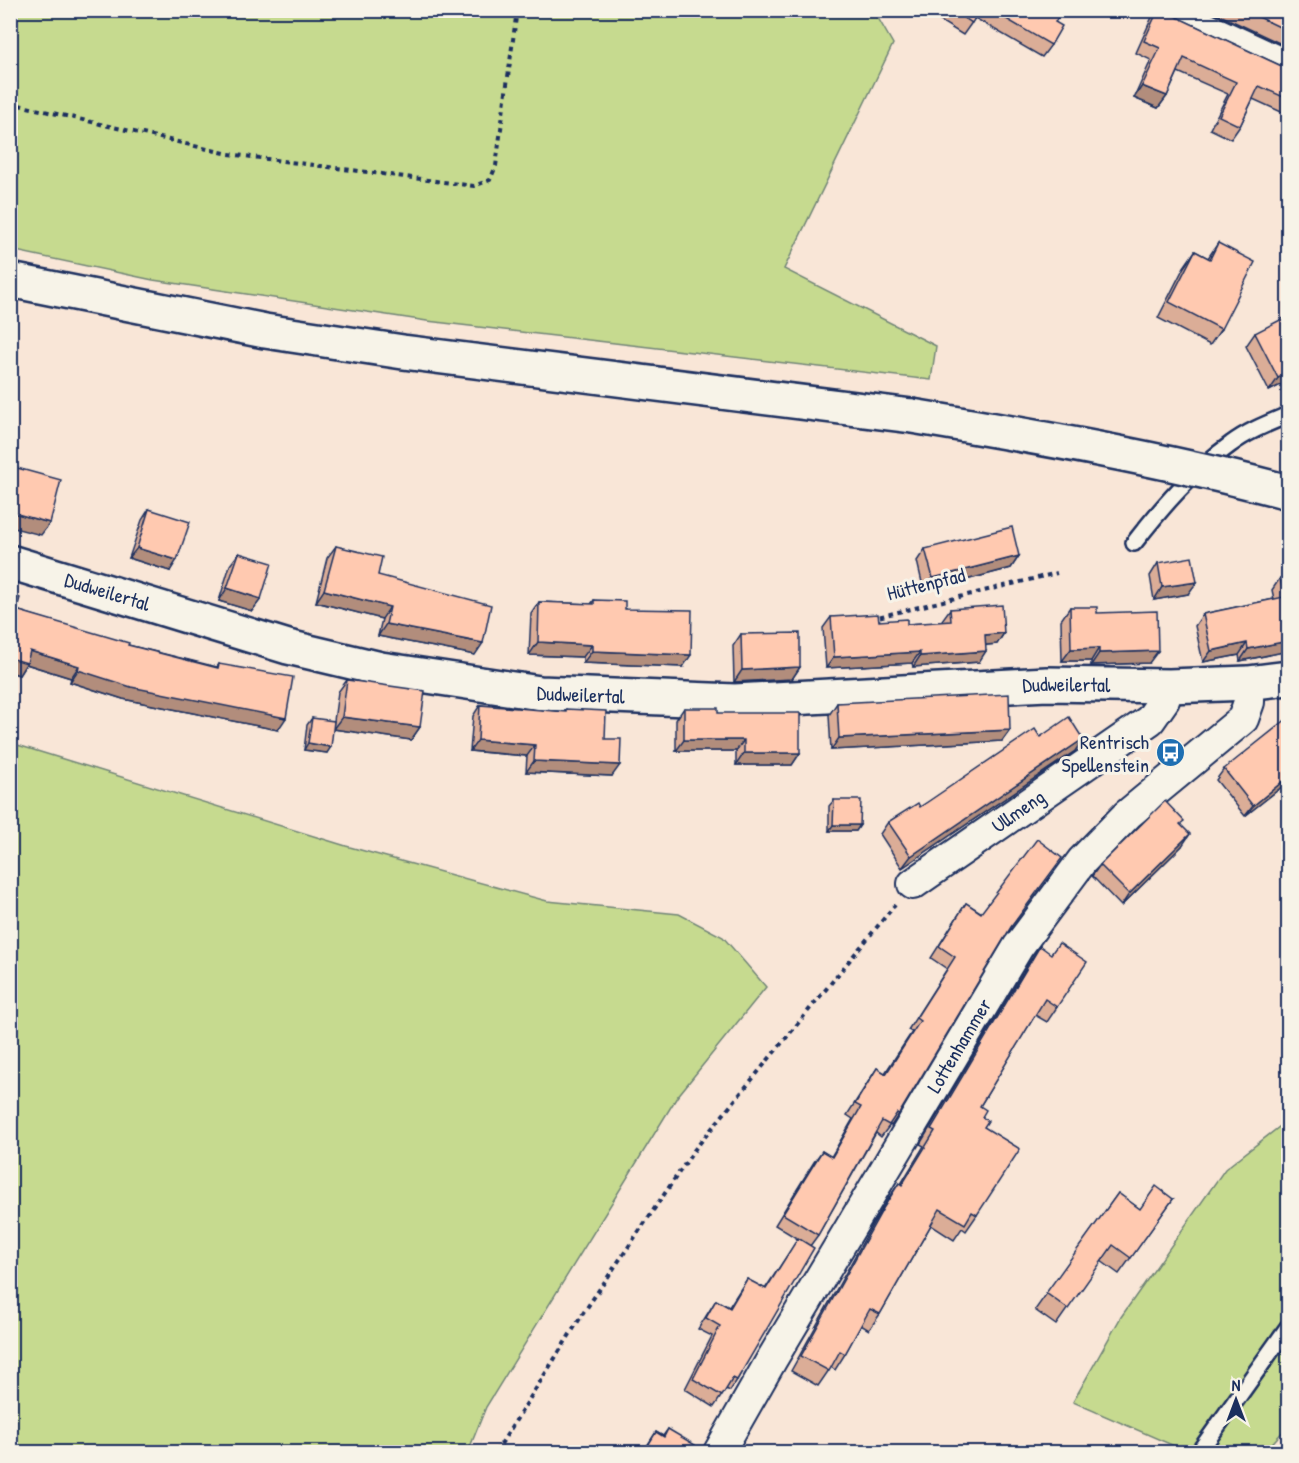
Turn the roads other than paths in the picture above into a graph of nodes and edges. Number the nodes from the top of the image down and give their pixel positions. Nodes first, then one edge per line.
1 (1167, 10) edge
2 (1288, 66) edge
3 (10, 280) edge
4 (1288, 415) edge
5 (1288, 492) edge
6 (1134, 543) dead end
7 (10, 562) edge
8 (1288, 678) edge
9 (1248, 683) junction
10 (1169, 686) junction
11 (913, 884) road end
12 (1288, 1327) edge
13 (719, 1452) edge
14 (1199, 1452) edge

1 - 2 street
3 - 5 street, bridge
4 - 6 lane
7 - 10 street, Dudweilertal
8 - 9 street, Dudweilertal
9 - 10 street, Dudweilertal
9 - 13 street, Lottenhammer
10 - 11 street, Ullmeng
12 - 14 lane

